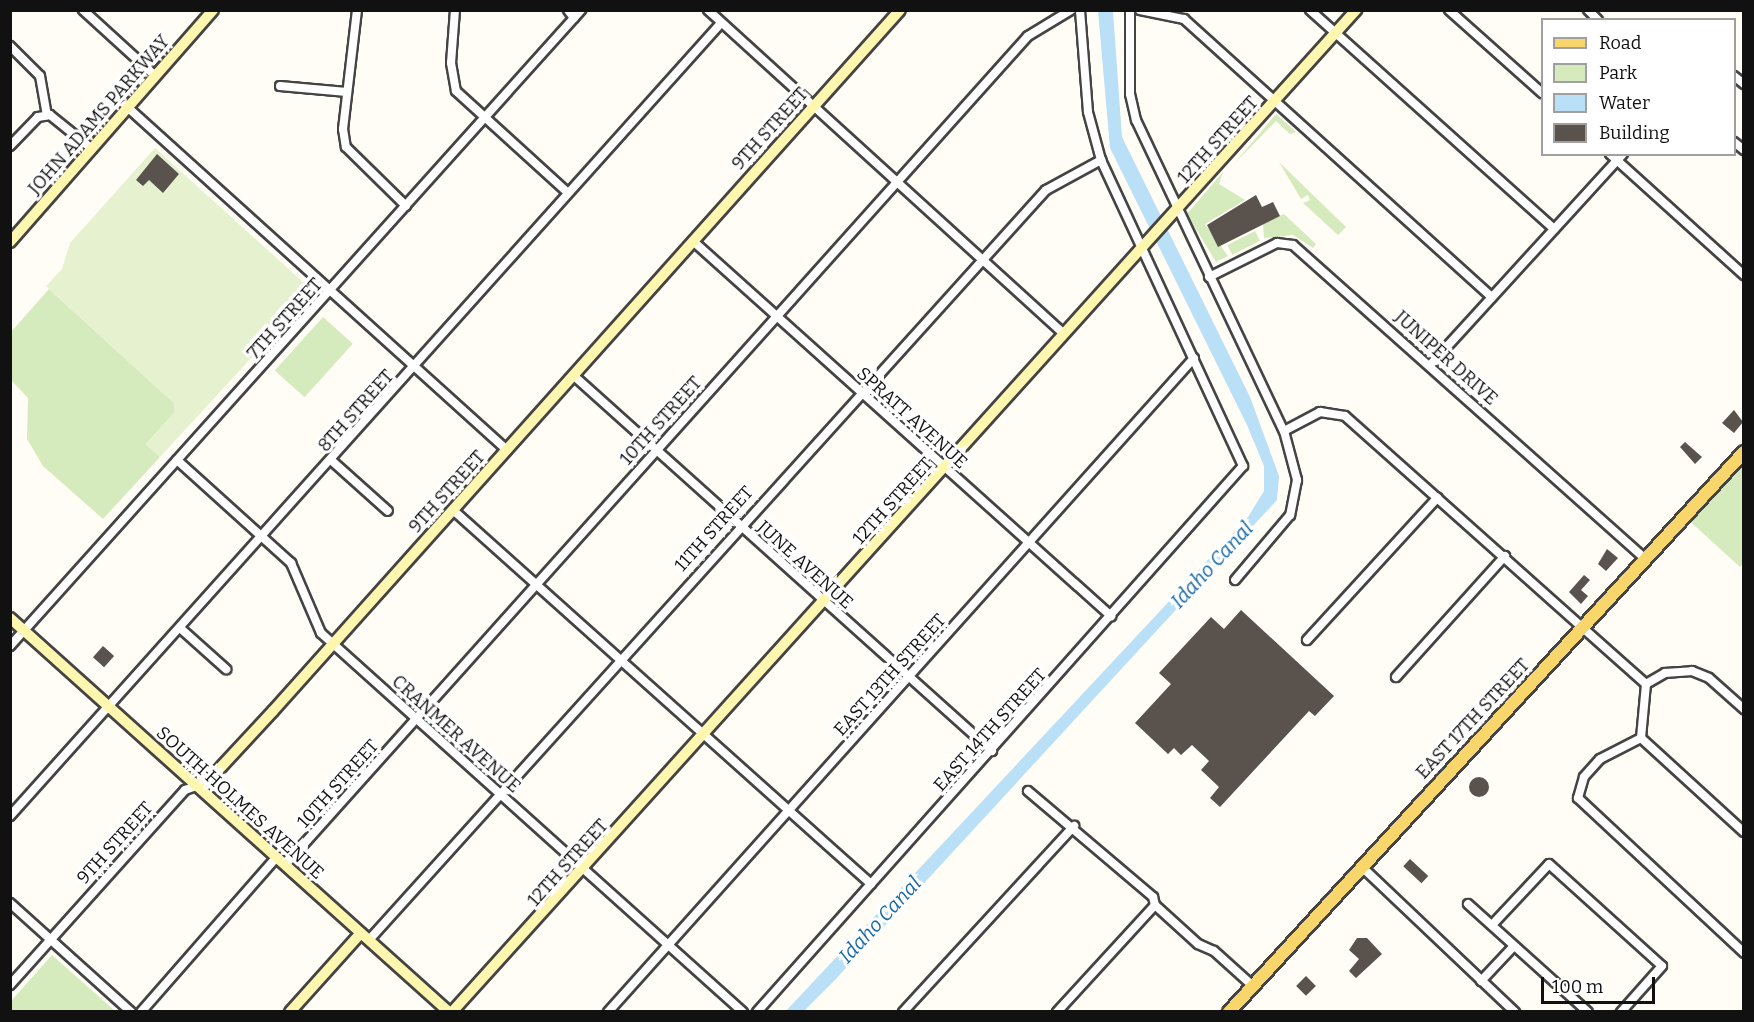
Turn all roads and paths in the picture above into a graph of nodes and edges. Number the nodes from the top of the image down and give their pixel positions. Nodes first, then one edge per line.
1 (83, 10) edge
2 (213, 10) edge
3 (357, 10) edge
4 (454, 10) edge
5 (568, 10) edge
6 (581, 10) edge
7 (708, 10) edge
8 (900, 10) edge
9 (1071, 10) edge
10 (1080, 10) edge
11 (1130, 10) edge
12 (1140, 10) edge
13 (1310, 10) edge
14 (1356, 10) edge
15 (1449, 10) edge
16 (574, 18) junction
17 (721, 23) junction
18 (1336, 34) junction
19 (10, 46) edge
20 (153, 74) junction
21 (280, 86) dead end
22 (347, 92) junction
23 (1541, 92) edge
24 (1274, 101) junction
25 (125, 105) junction
26 (812, 107) junction
27 (48, 115) junction
28 (484, 118) junction
29 (10, 130) edge
30 (19, 138) junction
31 (10, 146) edge
32 (92, 149) junction
33 (1612, 156) edge
34 (1621, 156) edge
35 (1101, 160) junction
36 (1617, 161) junction
37 (895, 183) junction
38 (568, 193) junction
39 (406, 206) junction
40 (1176, 210) junction
41 (1554, 229) junction
42 (693, 241) junction
43 (10, 242) edge
44 (1142, 248) junction
45 (982, 260) junction
46 (1743, 275) edge
47 (1209, 277) junction
48 (330, 291) junction
49 (1492, 297) junction
50 (776, 315) junction
51 (1064, 334) junction
52 (1194, 358) junction
53 (1432, 363) junction
54 (415, 368) junction
55 (573, 375) junction
56 (860, 392) junction
57 (1284, 431) junction
58 (507, 450) junction
59 (656, 450) junction
60 (1743, 452) edge
61 (177, 460) junction
62 (331, 460) junction
63 (945, 468) junction
64 (1437, 498) junction
65 (453, 510) junction
66 (388, 511) dead end
67 (739, 526) junction
68 (263, 536) junction
69 (1028, 543) junction
70 (1505, 556) junction
71 (1645, 559) junction
72 (1235, 580) dead end
73 (537, 585) junction
74 (825, 601) junction
75 (1111, 616) junction
76 (10, 618) edge
77 (1582, 627) junction
78 (180, 628) junction
79 (23, 630) junction
80 (1307, 640) dead end
81 (333, 643) junction
82 (10, 646) edge
83 (619, 660) junction
84 (226, 669) dead end
85 (1396, 677) dead end
86 (909, 678) junction
87 (1646, 684) junction
88 (108, 708) junction
89 (1743, 709) edge
90 (417, 720) junction
91 (705, 735) junction
92 (1641, 738) junction
93 (992, 751) junction
94 (196, 786) junction
95 (1029, 791) dead end
96 (499, 794) junction
97 (789, 811) junction
98 (10, 816) edge
99 (1074, 826) junction
100 (1743, 832) edge
101 (280, 861) junction
102 (1362, 867) junction
103 (584, 870) junction
104 (871, 884) junction
105 (10, 903) edge
106 (1468, 904) dead end
107 (1155, 905) junction
108 (1492, 926) junction
109 (365, 936) junction
110 (51, 940) junction
111 (668, 945) junction
112 (1514, 946) junction
113 (1743, 953) edge
114 (1481, 981) junction
115 (10, 985) edge
116 (1253, 986) junction
117 (131, 1011) edge
118 (141, 1011) edge
119 (290, 1011) edge
120 (450, 1011) edge
121 (608, 1011) edge
122 (743, 1011) edge
123 (757, 1011) edge
124 (903, 1011) edge
125 (1057, 1011) edge
126 (1229, 1011) edge
127 (1515, 1011) edge
128 (1588, 1011) edge
129 (1621, 1011) edge

1 - 20 street
2 - 20 street, JOHN ADAMS PARKWAY
3 - 22 street
4 - 28 street
5 - 16 street
6 - 16 street, 7TH STREET
7 - 17 street
8 - 26 street, 9TH STREET
9 - 37 street, 10TH STREET
10 - 35 street
11 - 40 street
12 - 24 street
13 - 18 street
14 - 18 street, 12TH STREET
15 - 23 street
16 - 28 street, 7TH STREET
17 - 26 street
17 - 38 street, 8TH STREET
18 - 24 street, 12TH STREET
18 - 41 street
19 - 27 street
20 - 25 street, JOHN ADAMS PARKWAY
21 - 22 street
22 - 39 street
24 - 40 street, 12TH STREET
24 - 49 street
25 - 32 street, JOHN ADAMS PARKWAY
25 - 48 street
26 - 37 street
26 - 42 street, 9TH STREET
27 - 30 street
27 - 32 street
28 - 38 street
28 - 39 street, 7TH STREET
29 - 30 street
30 - 31 street
32 - 43 street, JOHN ADAMS PARKWAY
33 - 36 street
34 - 36 street
35 - 44 street
35 - 45 street, 11TH STREET
36 - 41 street
36 - 46 street
37 - 45 street
37 - 50 street, 10TH STREET
38 - 54 street, 8TH STREET
39 - 48 street, 7TH STREET
40 - 44 street, 12TH STREET
40 - 47 street
41 - 49 street
42 - 50 street, SPRATT AVENUE
42 - 55 street, 9TH STREET
44 - 51 street, 12TH STREET
44 - 52 street
45 - 51 street
45 - 56 street, 11TH STREET
47 - 53 street, JUNIPER DRIVE
47 - 57 street
48 - 54 street
48 - 61 street, 7TH STREET
49 - 53 street
50 - 56 street, SPRATT AVENUE
50 - 59 street, 10TH STREET
51 - 63 street, 12TH STREET
52 - 69 street, EAST 13TH STREET
52 - 75 street, EAST 14TH STREET
53 - 71 street, JUNIPER DRIVE
54 - 58 street
54 - 62 street, 8TH STREET
55 - 58 street, 9TH STREET
55 - 59 street, JUNE AVENUE
56 - 63 street, SPRATT AVENUE
56 - 67 street, 11TH STREET
57 - 64 street
57 - 72 street
58 - 65 street, 9TH STREET
59 - 67 street, JUNE AVENUE
59 - 73 street, 10TH STREET
60 - 71 main road, EAST 17TH STREET
61 - 68 street, CRANMER AVENUE
61 - 79 street, 7TH STREET
62 - 66 street
62 - 68 street, 8TH STREET
63 - 69 street, SPRATT AVENUE
63 - 74 street, 12TH STREET
64 - 70 street
64 - 80 street
65 - 73 street
65 - 81 street, 9TH STREET
67 - 74 street, JUNE AVENUE
67 - 83 street, 11TH STREET
68 - 78 street, 8TH STREET
68 - 81 street, CRANMER AVENUE
69 - 75 street, SPRATT AVENUE
69 - 86 street, EAST 13TH STREET
70 - 77 street
70 - 85 street
71 - 77 main road, EAST 17TH STREET
73 - 83 street
73 - 90 street, 10TH STREET
74 - 86 street, JUNE AVENUE
74 - 91 street, 12TH STREET
75 - 93 street, EAST 14TH STREET
76 - 79 street, SOUTH HOLMES AVENUE
77 - 87 street
77 - 102 main road, EAST 17TH STREET
78 - 84 street
78 - 88 street, 8TH STREET
79 - 82 street, 7TH STREET
79 - 88 street, SOUTH HOLMES AVENUE
81 - 90 street, CRANMER AVENUE
81 - 94 street, 9TH STREET
83 - 91 street
83 - 96 street, 11TH STREET
86 - 93 street, JUNE AVENUE
86 - 97 street, EAST 13TH STREET
87 - 89 street
87 - 92 street
88 - 94 street, SOUTH HOLMES AVENUE
88 - 98 street, 8TH STREET
90 - 96 street, CRANMER AVENUE
90 - 101 street, 10TH STREET
91 - 97 street
91 - 103 street, 12TH STREET
92 - 100 street
92 - 113 street
93 - 104 street, EAST 14TH STREET
94 - 101 street, SOUTH HOLMES AVENUE
94 - 110 street, 9TH STREET
95 - 99 street
96 - 103 street, CRANMER AVENUE
96 - 109 street, 11TH STREET
97 - 104 street
97 - 111 street, EAST 13TH STREET
99 - 107 street
99 - 124 street
101 - 109 street, SOUTH HOLMES AVENUE
101 - 118 street, 10TH STREET
102 - 114 street
102 - 116 main road, EAST 17TH STREET
103 - 111 street, CRANMER AVENUE
103 - 120 street, 12TH STREET
104 - 123 street, EAST 14TH STREET
105 - 110 street
106 - 108 street
107 - 116 street
107 - 125 street
108 - 112 street
108 - 129 street
109 - 119 street, 11TH STREET
109 - 120 street, SOUTH HOLMES AVENUE
110 - 115 street, 9TH STREET
110 - 117 street
111 - 121 street, EAST 13TH STREET
111 - 122 street, CRANMER AVENUE
112 - 114 street
112 - 128 street
114 - 127 street
116 - 126 main road, EAST 17TH STREET

